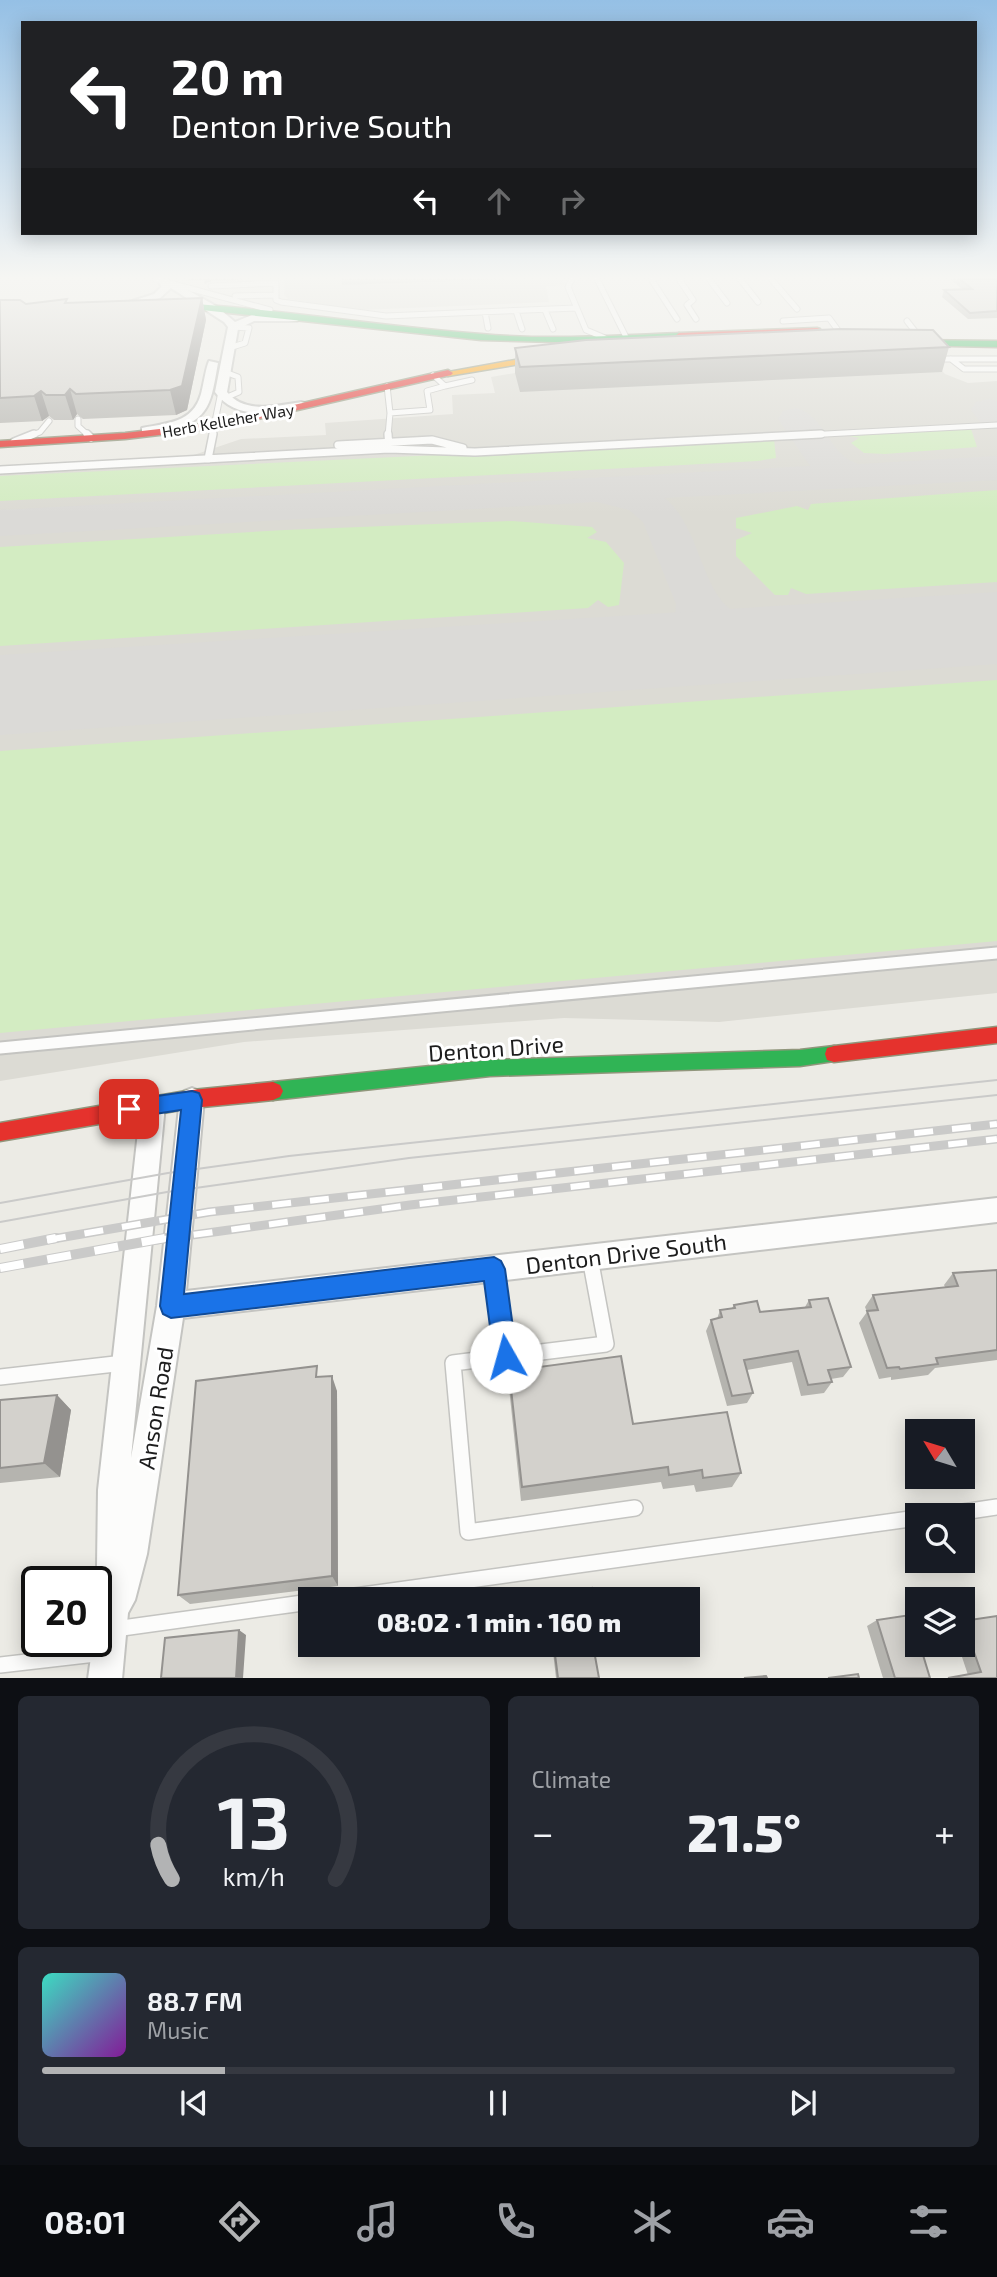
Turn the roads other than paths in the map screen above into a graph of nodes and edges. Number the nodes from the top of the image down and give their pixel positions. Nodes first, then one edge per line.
1 (215, 357) edge
2 (227, 357) edge
3 (545, 357) edge
4 (938, 357) edge
5 (950, 359) junction
6 (997, 359) edge
7 (997, 369) edge
8 (225, 372) junction
9 (472, 380) dead end
10 (439, 381) junction
11 (387, 386) junction
12 (223, 395) junction
13 (329, 401) junction
14 (390, 413) junction
15 (78, 419) dead end
16 (49, 421) dead end
17 (216, 425) junction
18 (997, 425) edge
19 (121, 436) junction
20 (92, 438) junction
21 (4, 444) edge
22 (338, 445) dead end
23 (388, 446) junction
24 (208, 459) junction
25 (0, 470) edge
26 (997, 953) edge
27 (997, 1035) edge
28 (0, 1048) edge
29 (192, 1100) junction
30 (153, 1105) junction
31 (0, 1132) edge
32 (997, 1210) edge
33 (590, 1257) junction
34 (494, 1269) junction
35 (171, 1306) junction
36 (506, 1357) junction
37 (125, 1363) junction
38 (0, 1377) edge
39 (997, 1507) edge
40 (635, 1508) dead end
41 (975, 1510) edge
42 (905, 1520) edge
43 (111, 1566) edge
44 (420, 1587) edge
45 (298, 1605) edge
46 (112, 1637) edge
47 (112, 1653) edge
48 (79, 1657) edge
49 (0, 1665) edge

1 - 19 street
2 - 8 street
3 - 10 main road, Herb Kelleher Way
4 - 5 lane
5 - 6 lane
5 - 7 lane
8 - 12 street
8 - 12 lane
9 - 10 lane
10 - 11 main road, Herb Kelleher Way
10 - 14 lane
11 - 13 main road, Herb Kelleher Way
11 - 14 lane
12 - 13 street
12 - 17 lane
13 - 17 main road, Herb Kelleher Way
14 - 23 lane
15 - 20 lane
16 - 21 lane
17 - 19 main road, Herb Kelleher Way
17 - 24 lane
18 - 23 lane
19 - 20 main road, Herb Kelleher Way
20 - 21 main road, Herb Kelleher Way
22 - 23 lane
23 - 24 lane
24 - 25 lane
26 - 28 lane
27 - 29 main road, Denton Drive
29 - 30 main road, Denton Drive
29 - 35 street, Anson Road
30 - 31 main road, Denton Drive
30 - 37 street, Anson Road
32 - 33 street, Denton Drive South
33 - 34 street, Denton Drive South
33 - 36 lane
34 - 35 street, Denton Drive South
34 - 36 lane
35 - 46 street, Anson Road
36 - 40 lane
37 - 38 lane
37 - 43 street, Anson Road
39 - 41 lane
42 - 44 lane
45 - 47 lane
48 - 49 lane

